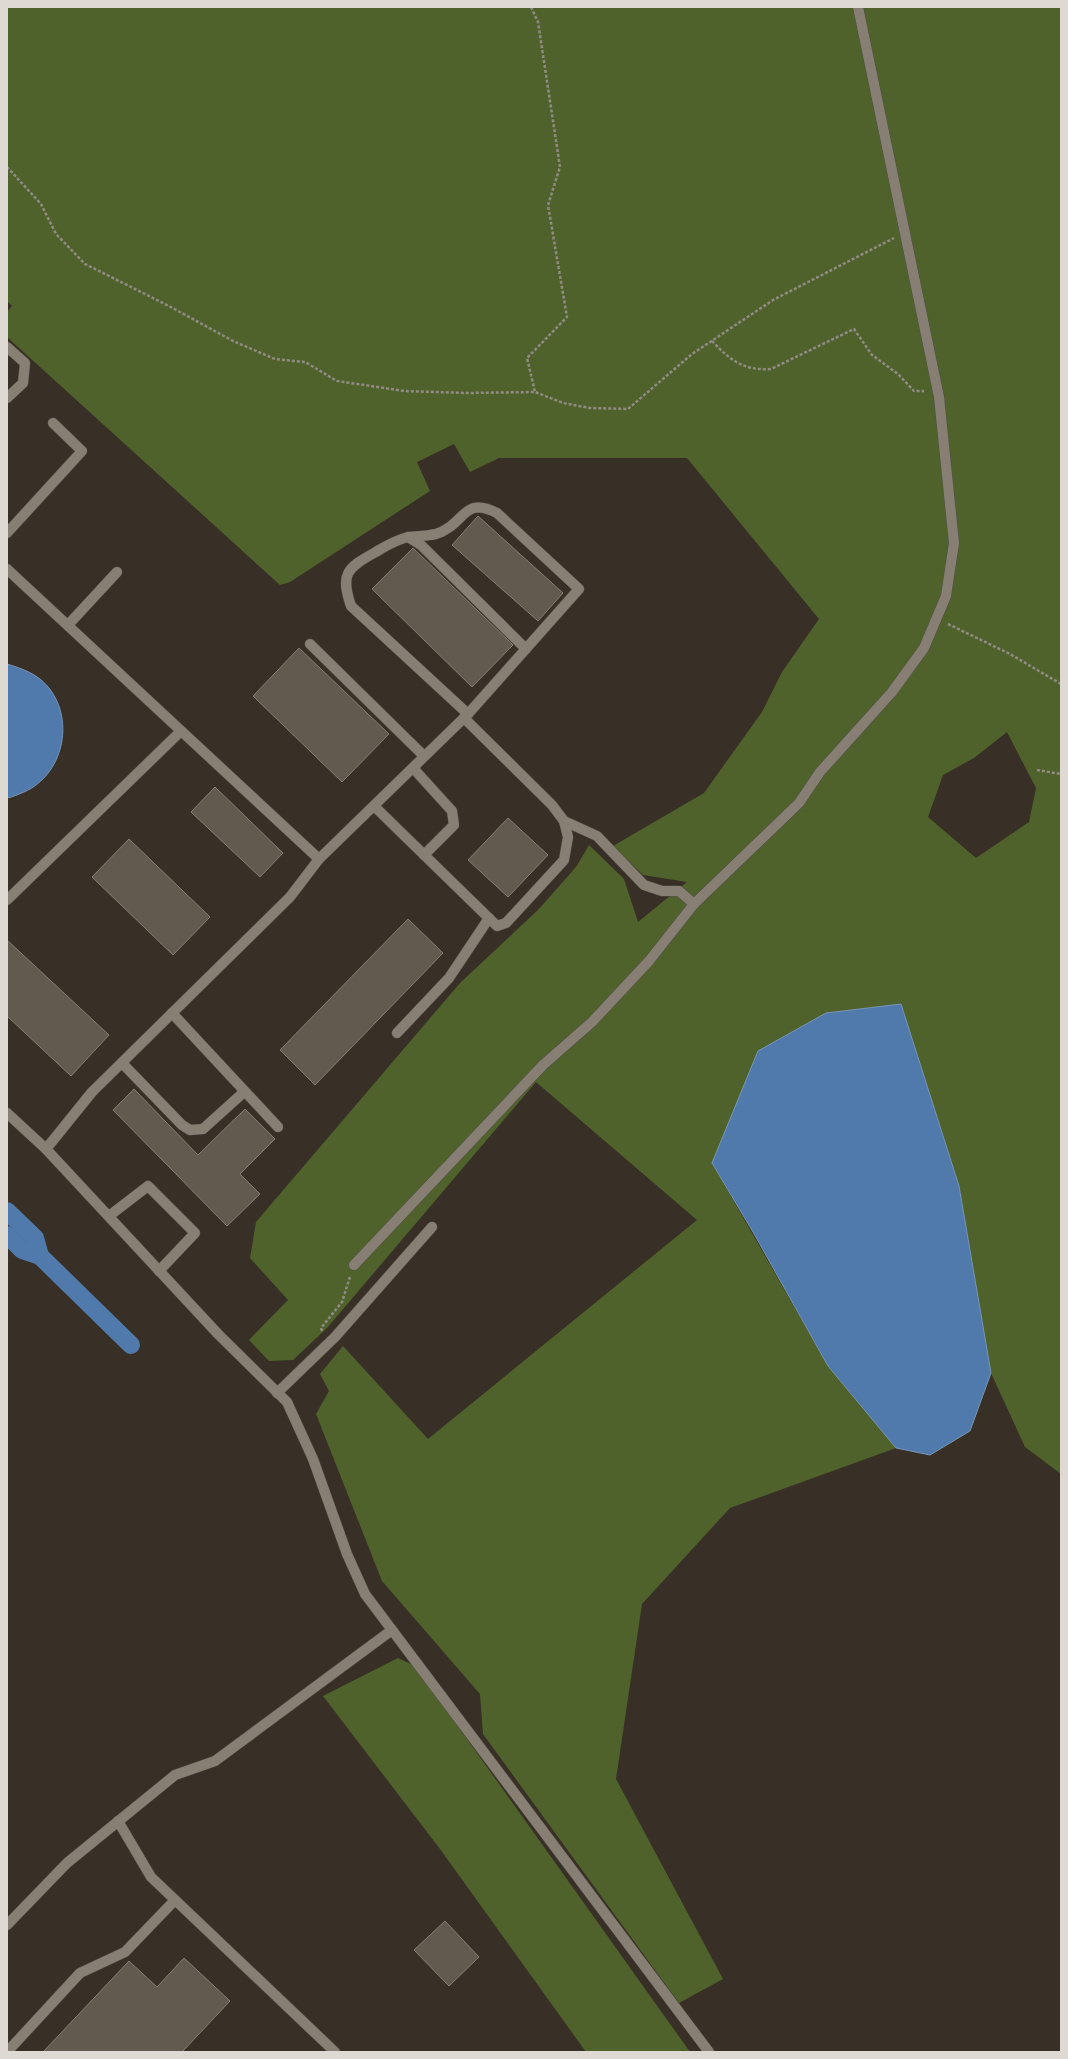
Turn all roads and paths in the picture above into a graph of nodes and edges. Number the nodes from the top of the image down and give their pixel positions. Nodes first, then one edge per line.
1 (532, 7) edge
2 (858, 7) edge
3 (7, 167) edge
4 (9, 171) edge
5 (904, 232) junction
6 (712, 341) junction
7 (7, 347) edge
8 (937, 390) junction
9 (536, 392) junction
10 (7, 398) edge
11 (53, 423) dead end
12 (7, 532) edge
13 (408, 537) junction
14 (7, 569) edge
15 (117, 572) dead end
16 (936, 618) junction
17 (68, 625) junction
18 (310, 644) dead end
19 (526, 649) junction
20 (1061, 684) edge
21 (466, 716) junction
22 (181, 731) junction
23 (424, 756) junction
24 (413, 768) junction
25 (1037, 770) dead end
26 (1061, 774) edge
27 (374, 806) junction
28 (564, 821) junction
29 (424, 856) junction
30 (319, 859) junction
31 (7, 900) edge
32 (694, 904) junction
33 (489, 918) junction
34 (172, 1013) junction
35 (397, 1033) dead end
36 (122, 1063) junction
37 (244, 1092) junction
38 (7, 1113) edge
39 (278, 1127) dead end
40 (46, 1149) junction
41 (108, 1216) junction
42 (432, 1227) dead end
43 (354, 1265) joint
44 (159, 1271) junction
45 (326, 1345) junction
46 (277, 1393) junction
47 (392, 1630) junction
48 (118, 1821) junction
49 (175, 1900) junction
50 (7, 1925) edge
51 (7, 2052) edge
52 (335, 2052) edge
53 (708, 2052) edge

1 - 9 path
2 - 5 street
3 - 4 path
4 - 9 path
5 - 6 path
5 - 8 street
6 - 8 path
6 - 9 path
7 - 10 street
8 - 16 street
11 - 12 street
13 - 19 street
13 - 19 street
13 - 21 street
14 - 17 street
15 - 17 street
16 - 20 path
16 - 32 street
17 - 22 street
18 - 23 street
19 - 21 street
21 - 23 street
21 - 28 street
22 - 30 street
22 - 31 street
23 - 24 street
24 - 27 street
24 - 29 street
25 - 26 path
27 - 29 street
27 - 30 street
28 - 32 street
28 - 33 street
29 - 33 street
30 - 34 street
32 - 43 street
33 - 35 street
34 - 36 street
34 - 37 street
36 - 37 street
36 - 40 street
37 - 39 street
38 - 40 street
40 - 41 street
41 - 44 street
41 - 44 street
42 - 45 street
43 - 45 path
44 - 46 street
45 - 46 street
46 - 47 street
47 - 48 street
47 - 53 street
48 - 49 street
48 - 50 street
49 - 51 street
49 - 52 street

